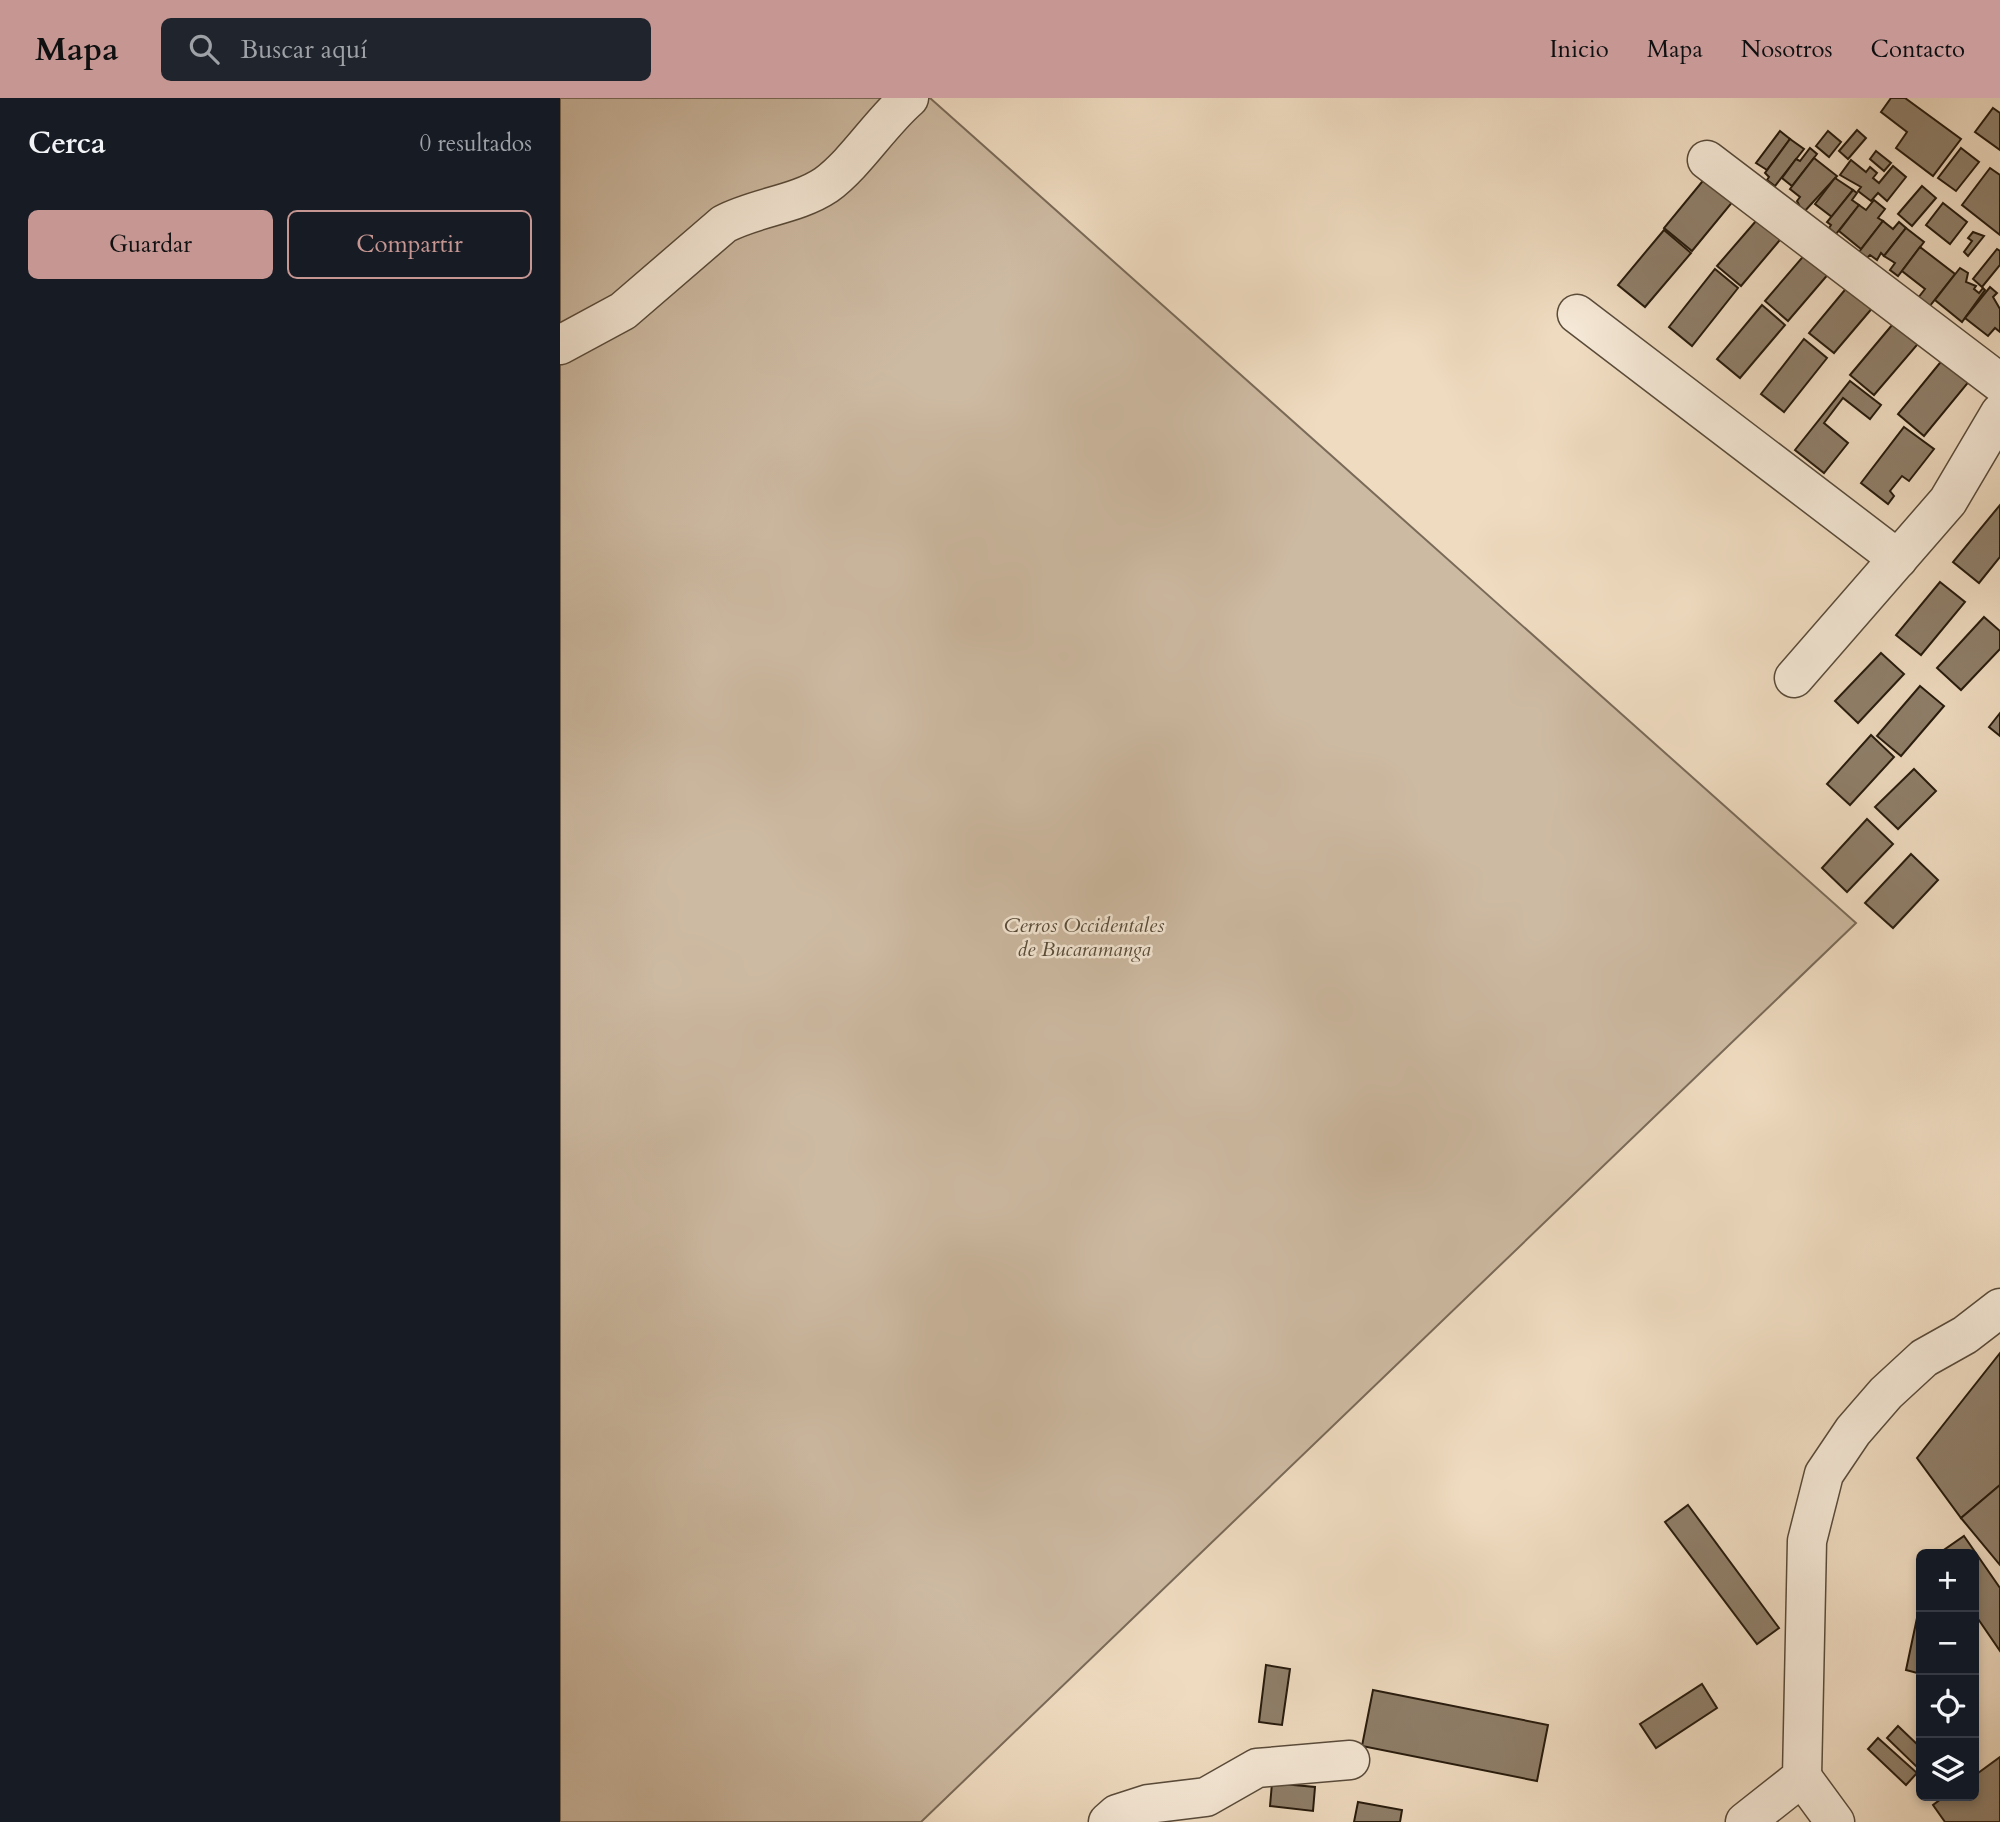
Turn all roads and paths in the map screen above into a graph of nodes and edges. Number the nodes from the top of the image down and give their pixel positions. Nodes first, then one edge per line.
1 (909, 98) edge
2 (1707, 160) dead end
3 (1577, 314) dead end
4 (560, 345) edge
5 (2000, 383) edge
6 (2000, 413) edge
7 (1899, 559) junction
8 (1794, 678) dead end
9 (2000, 1308) edge
10 (1350, 1760) dead end
11 (1802, 1777) junction
12 (1108, 1822) edge
13 (1745, 1822) edge
14 (1835, 1822) edge

1 - 4 street
2 - 5 street
3 - 7 street
6 - 7 street
7 - 8 street
9 - 11 street
10 - 12 street
11 - 13 street
11 - 14 street

